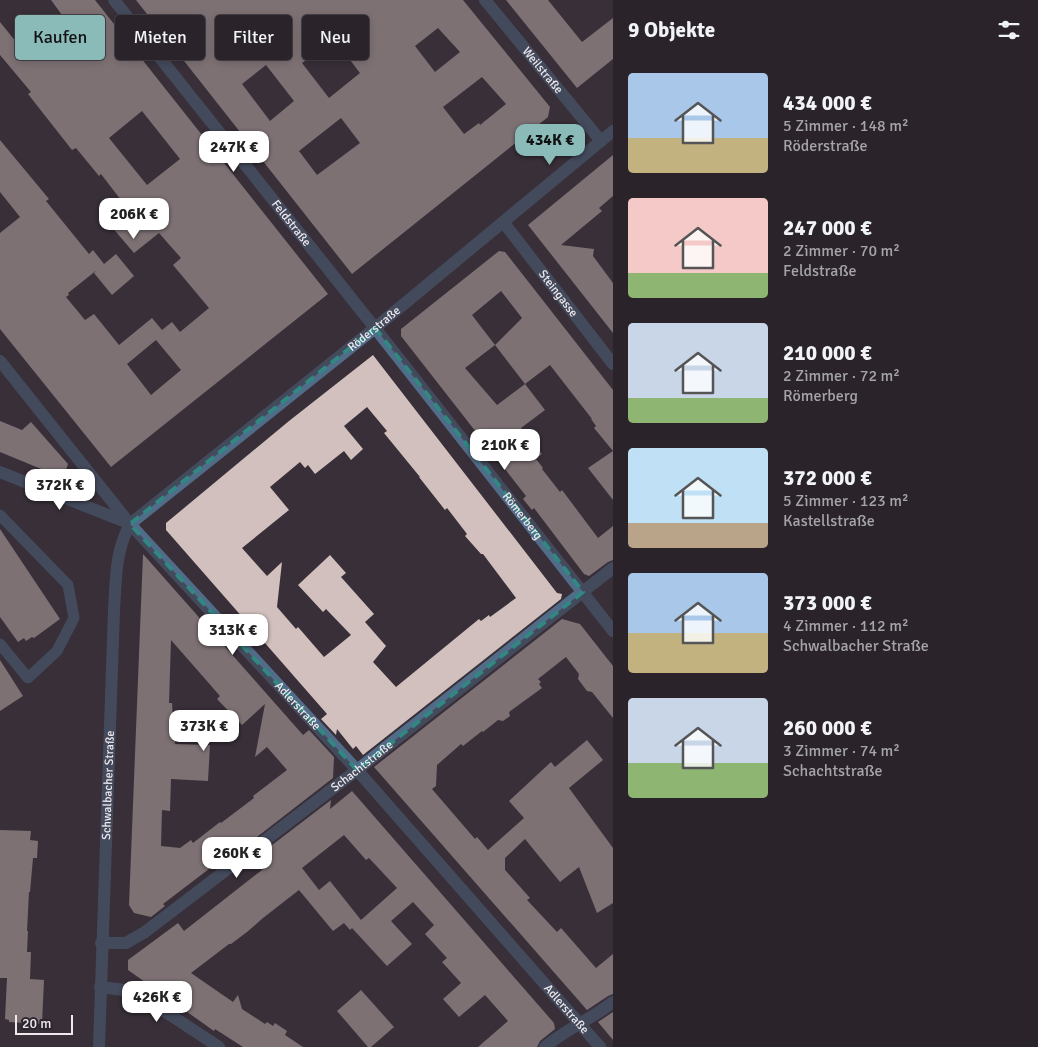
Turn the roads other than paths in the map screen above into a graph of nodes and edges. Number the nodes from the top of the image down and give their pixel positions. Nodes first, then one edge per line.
1 (114, 0) edge
2 (485, 0) edge
3 (613, 131) edge
4 (601, 141) junction
5 (504, 223) junction
6 (375, 328) junction
7 (0, 361) edge
8 (613, 364) edge
9 (0, 472) edge
10 (0, 515) edge
11 (130, 524) junction
12 (613, 568) edge
13 (583, 592) junction
14 (613, 631) edge
15 (1, 646) edge
16 (357, 770) junction
17 (101, 944) junction
18 (100, 988) junction
19 (613, 1002) edge
20 (580, 1024) junction
21 (99, 1047) edge
22 (219, 1047) edge
23 (544, 1047) edge
24 (600, 1047) edge

1 - 6 street, Feldstraße
2 - 4 street, Weilstraße
3 - 4 street, Röderstraße
4 - 5 street, Röderstraße
5 - 6 street, Röderstraße
5 - 8 street, Steingasse
6 - 11 street, Röderstraße
6 - 13 street, Römerberg
7 - 11 street, Adlerstraße
9 - 11 street
10 - 15 lane
11 - 16 street, Adlerstraße
11 - 17 street, Schwalbacher Straße
12 - 13 street, Schachtstraße
13 - 14 street, Römerberg
13 - 16 street, Schachtstraße
16 - 17 street, Schachtstraße
16 - 20 street, Adlerstraße
17 - 18 street, Schwalbacher Straße
18 - 21 street, Schwalbacher Straße
18 - 22 street
19 - 20 street
20 - 23 street
20 - 24 street, Adlerstraße

